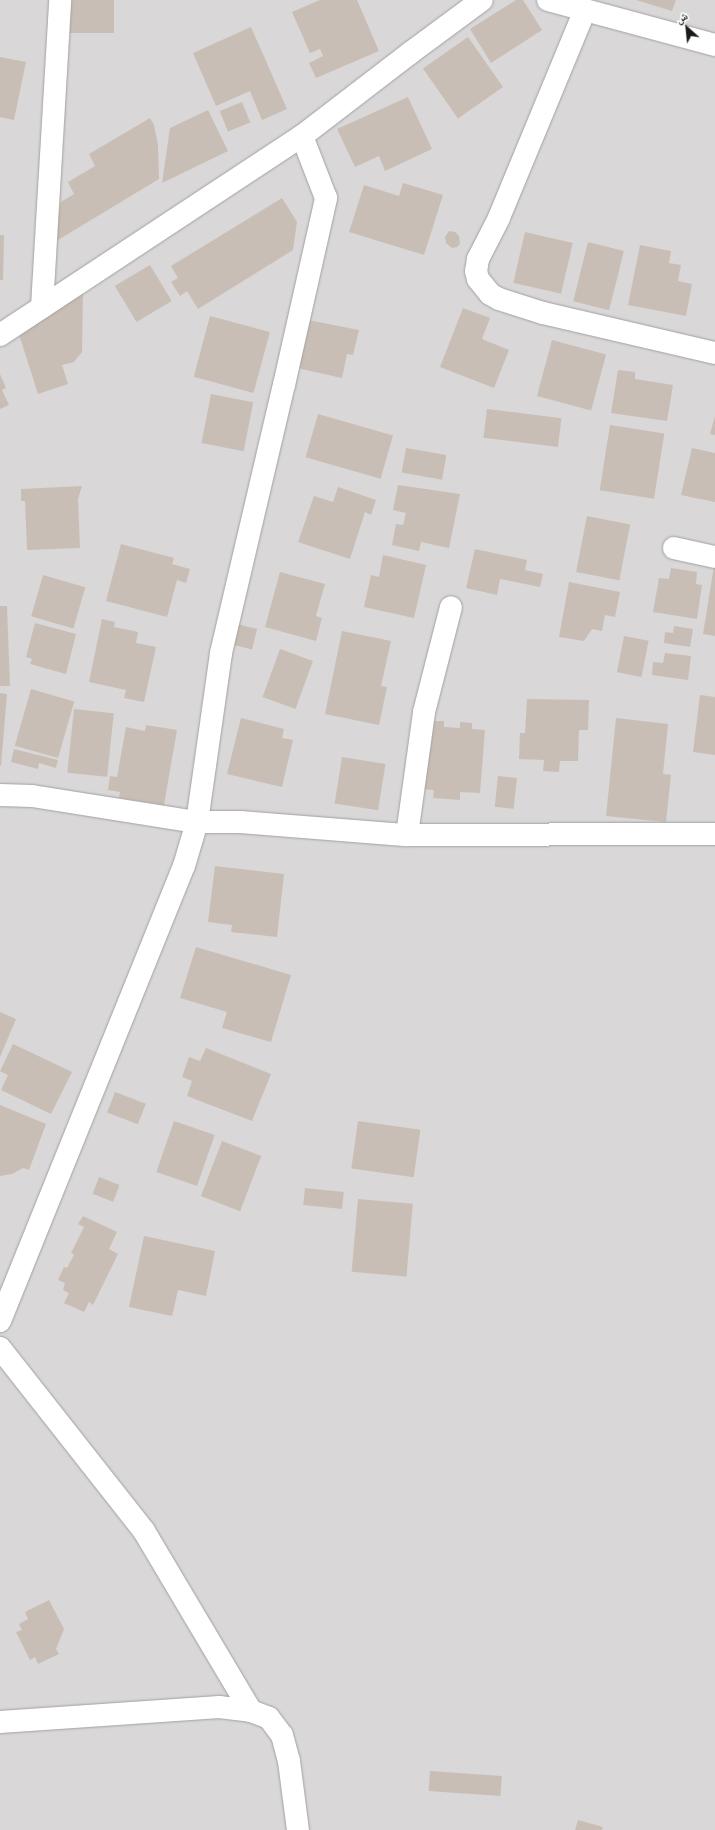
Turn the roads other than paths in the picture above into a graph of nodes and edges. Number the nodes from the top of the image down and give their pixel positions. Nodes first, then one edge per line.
1 (60, 0) edge
2 (482, 0) edge
3 (548, 0) edge
4 (585, 10) junction
5 (715, 45) edge
6 (302, 136) junction
7 (42, 307) junction
8 (0, 335) edge
9 (715, 353) edge
10 (674, 548) dead end
11 (715, 556) edge
12 (451, 607) dead end
13 (0, 795) edge
14 (198, 822) junction
15 (715, 834) edge
16 (407, 835) junction
17 (0, 1321) edge
18 (0, 1348) edge
19 (251, 1711) junction
20 (0, 1722) edge
21 (298, 1830) edge

1 - 7 street
2 - 6 street
3 - 4 street
4 - 5 street
4 - 9 street
6 - 7 street
6 - 14 street
7 - 8 street
10 - 11 street
12 - 16 street
13 - 14 street
14 - 16 street
14 - 17 street
15 - 16 street
18 - 19 street
19 - 20 street
19 - 21 street

